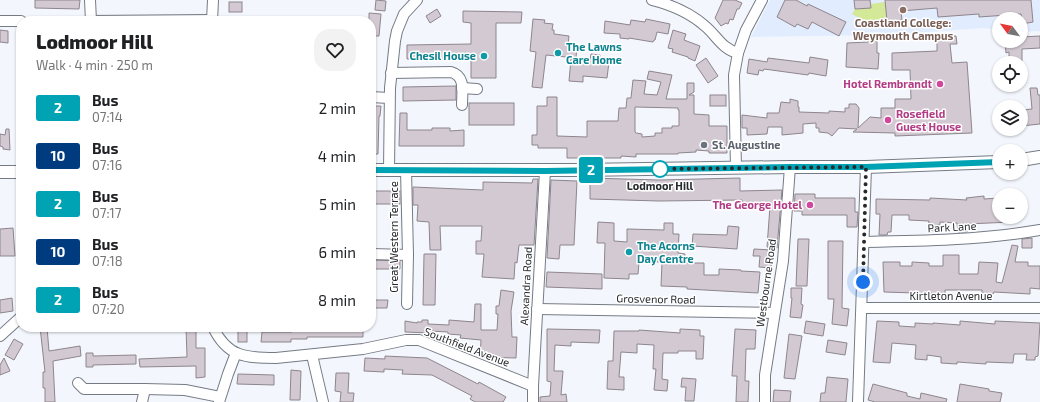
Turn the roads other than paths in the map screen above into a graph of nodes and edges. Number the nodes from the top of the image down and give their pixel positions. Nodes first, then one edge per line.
1 (90, 0) edge
2 (213, 0) edge
3 (416, 0) edge
4 (652, 0) edge
5 (762, 0) edge
6 (90, 16) edge
7 (212, 16) edge
8 (0, 21) edge
9 (16, 21) edge
10 (738, 53) junction
11 (391, 73) junction
12 (462, 88) junction
13 (477, 89) dead end
14 (376, 97) edge
15 (389, 98) junction
16 (462, 105) dead end
17 (1040, 157) edge
18 (1028, 159) edge
19 (992, 162) edge
20 (790, 167) junction
21 (866, 167) junction
22 (736, 168) junction
23 (376, 170) edge
24 (389, 170) junction
25 (406, 170) junction
26 (545, 171) junction
27 (0, 172) edge
28 (16, 172) edge
29 (1040, 230) edge
30 (864, 242) junction
31 (376, 254) edge
32 (408, 255) junction
33 (407, 304) dead end
34 (862, 308) junction
35 (1040, 308) edge
36 (537, 309) junction
37 (774, 313) junction
38 (16, 322) edge
39 (215, 332) edge
40 (0, 336) edge
41 (236, 353) junction
42 (312, 355) junction
43 (78, 383) dead end
44 (533, 386) junction
45 (145, 388) junction
46 (220, 400) edge
47 (142, 402) edge
48 (323, 402) edge
49 (533, 402) edge
50 (764, 402) edge
51 (858, 402) edge

1 - 6 street
2 - 7 street
3 - 11 street
4 - 10 street
5 - 10 street
8 - 9 street
10 - 22 street
11 - 12 street
11 - 15 street
12 - 13 street
12 - 16 street
14 - 15 street
15 - 24 street
17 - 18 main road
19 - 21 main road
20 - 21 main road
20 - 22 main road
20 - 37 street, Westbourne Road
21 - 30 street
22 - 26 main road
23 - 24 main road
24 - 25 main road
25 - 26 main road
25 - 32 street, Great Western Terrace
26 - 36 street, Alexandra Road
27 - 28 main road
29 - 30 street, Park Lane
30 - 34 street
31 - 32 street
32 - 33 street, Great Western Terrace
34 - 35 street, Kirtleton Avenue
34 - 51 street
36 - 37 street, Grosvenor Road
36 - 44 street, Alexandra Road
37 - 50 street, Westbourne Road
38 - 40 street
39 - 41 street, Southfield Avenue
41 - 42 street, Southfield Avenue
41 - 46 street
42 - 44 street, Southfield Avenue
42 - 48 street
43 - 45 street
44 - 49 street, Alexandra Road
45 - 46 street
45 - 47 street

